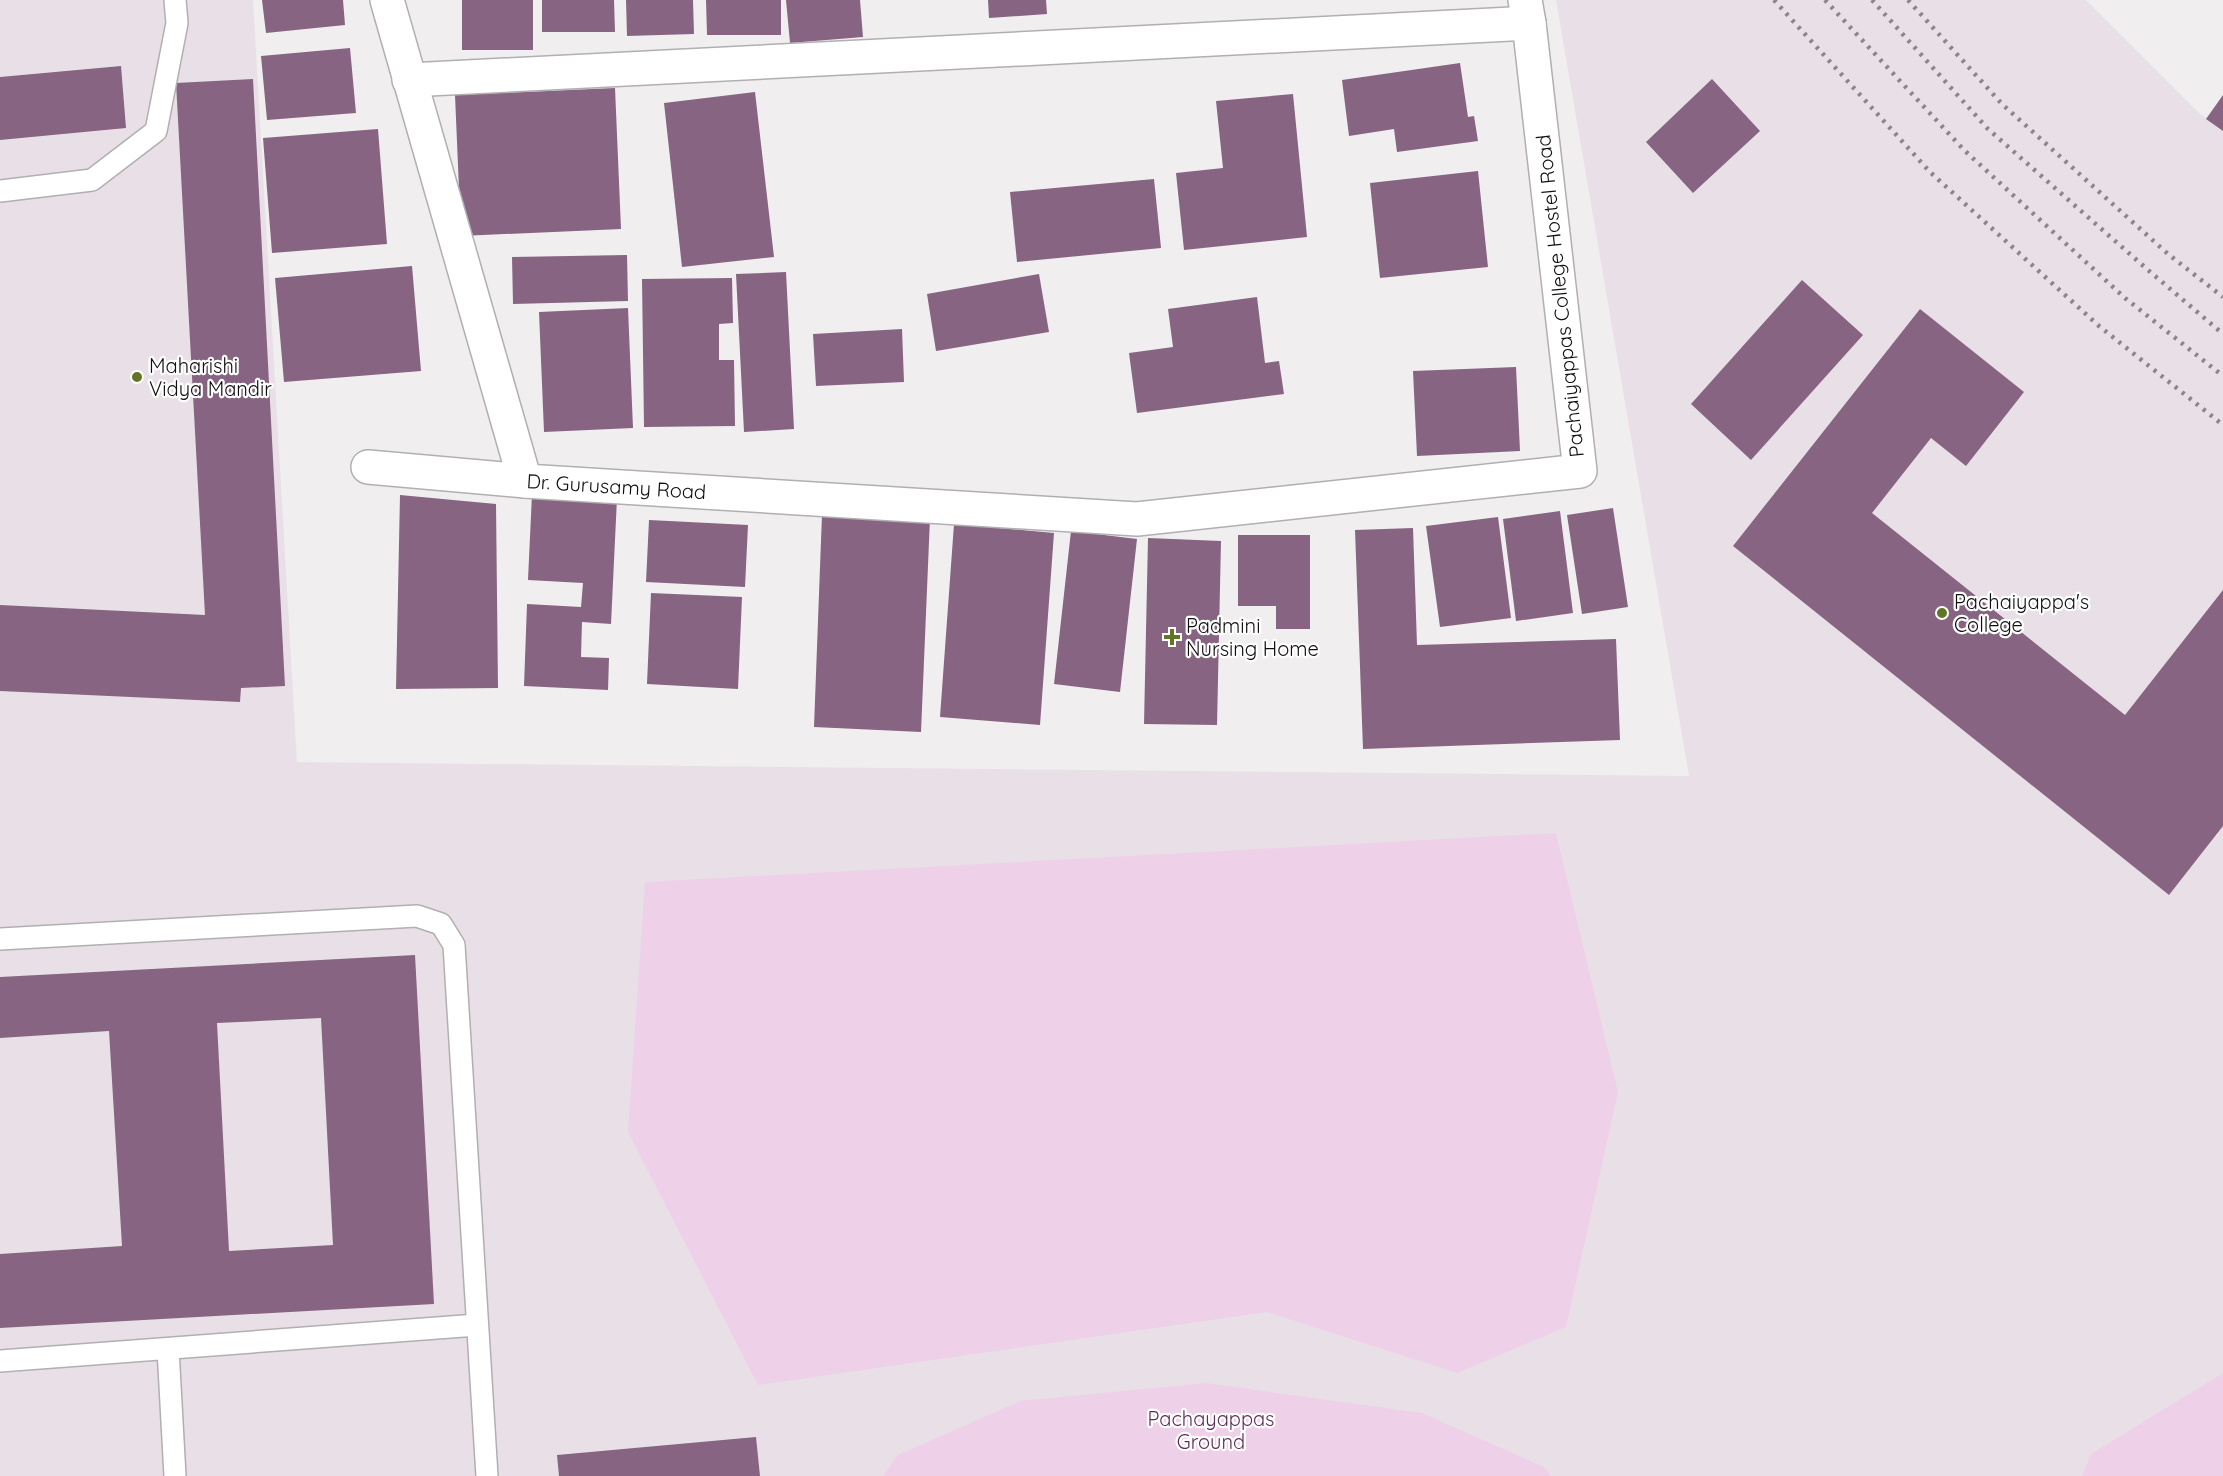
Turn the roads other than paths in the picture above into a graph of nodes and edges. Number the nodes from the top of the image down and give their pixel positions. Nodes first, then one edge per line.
1 (175, 0) edge
2 (387, 0) edge
3 (1527, 12) edge
4 (408, 80) junction
5 (0, 191) edge
6 (368, 467) dead end
7 (525, 481) junction
8 (1137, 519) joint
9 (0, 939) edge
10 (477, 1325) junction
11 (168, 1349) junction
12 (0, 1361) edge
13 (175, 1476) edge
14 (487, 1476) edge

1 - 5 lane
2 - 4 street, Dr. Gurusamy Road
3 - 4 street
3 - 8 street, Pachaiyappas College Hostel Road
4 - 7 street, Dr. Gurusamy Road
6 - 7 street
7 - 8 street, Dr. Gurusamy Road
9 - 10 lane
10 - 11 lane
10 - 14 lane
11 - 12 lane
11 - 13 lane

